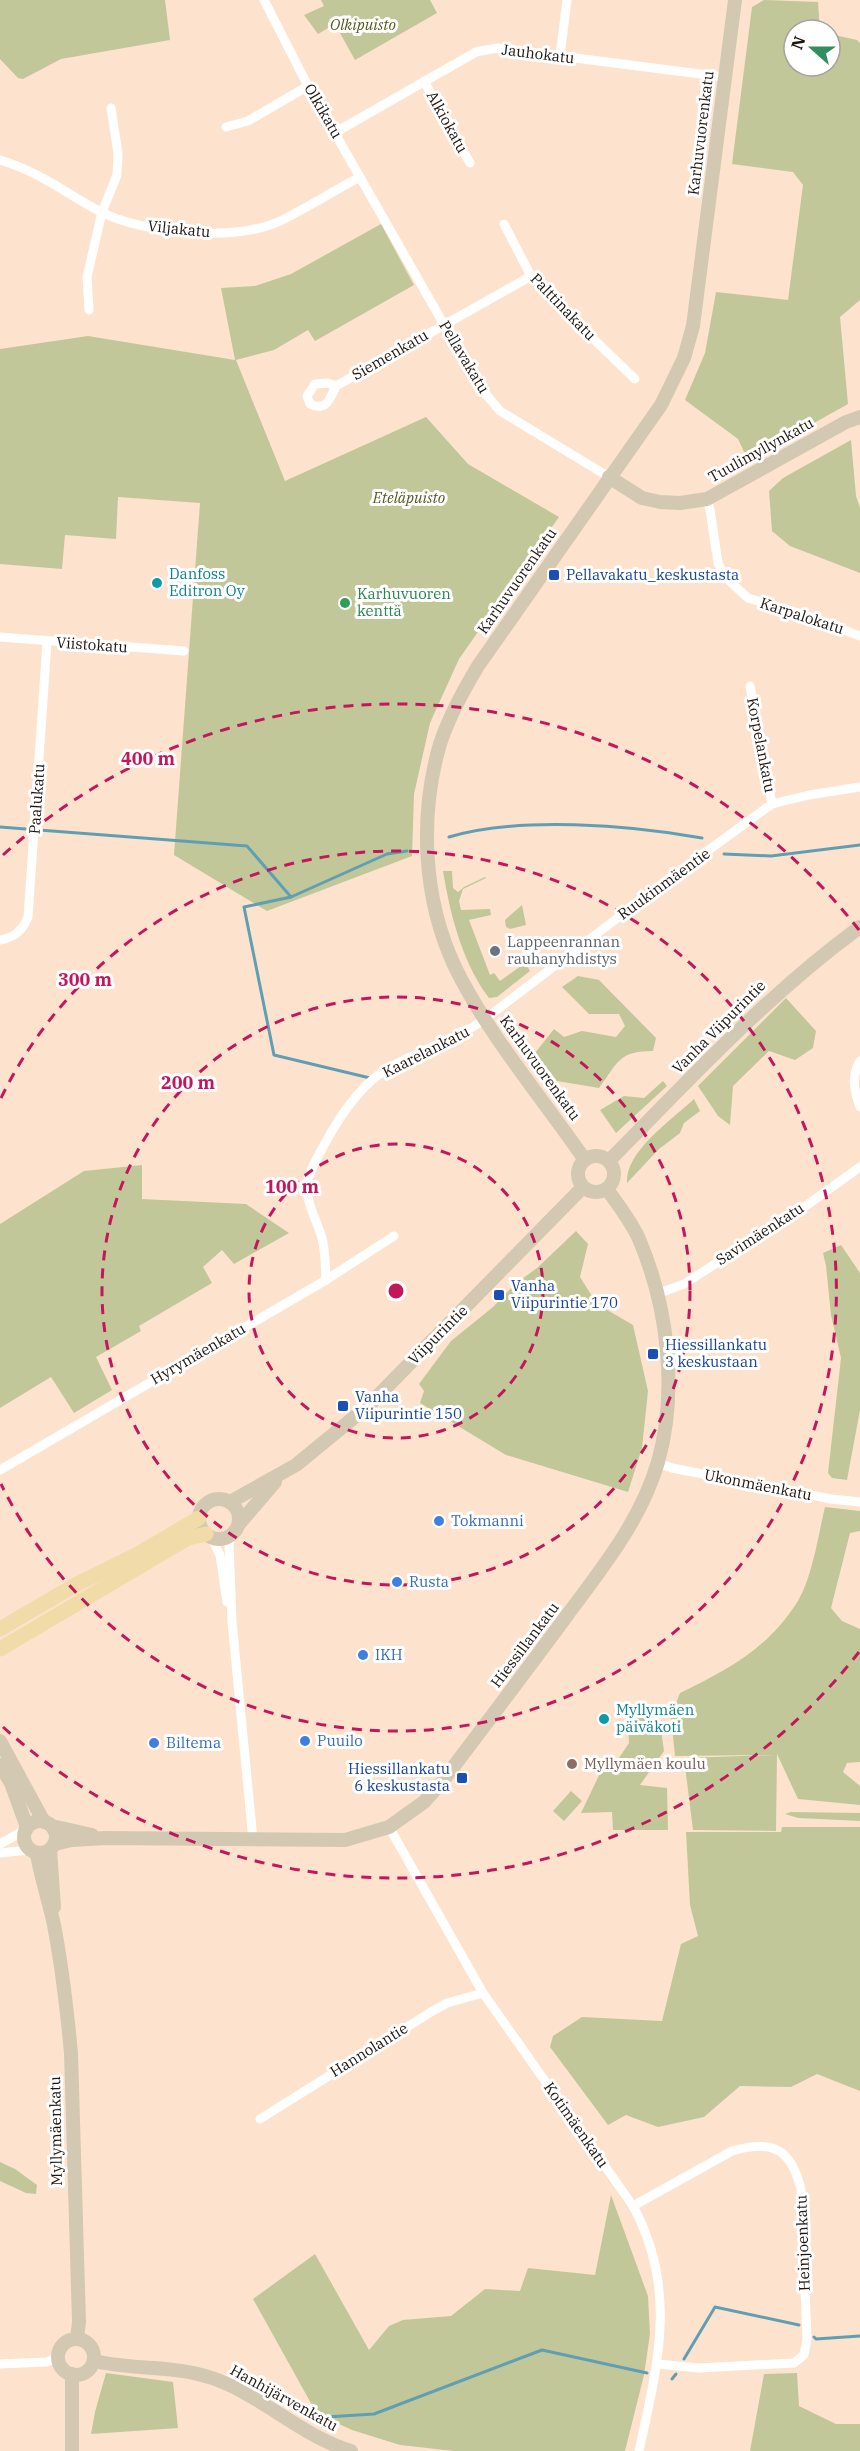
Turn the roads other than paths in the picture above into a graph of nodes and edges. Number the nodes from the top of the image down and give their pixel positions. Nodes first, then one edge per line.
1 (264, 0) edge
2 (567, 0) edge
3 (735, 0) edge
4 (560, 56) junction
5 (724, 77) junction
6 (424, 81) junction
7 (308, 86) junction
8 (111, 108) dead end
9 (226, 127) dead end
10 (336, 132) junction
11 (0, 160) edge
12 (470, 163) dead end
13 (360, 177) junction
14 (102, 212) junction
15 (385, 222) joint
16 (504, 224) dead end
17 (531, 276) junction
18 (89, 310) dead end
19 (444, 325) junction
20 (636, 379) dead end
21 (336, 386) dead end
22 (860, 417) edge
23 (609, 477) junction
24 (707, 499) junction
25 (860, 636) edge
26 (0, 637) edge
27 (47, 642) junction
28 (184, 651) dead end
29 (750, 686) dead end
30 (860, 787) edge
31 (772, 804) junction
32 (860, 927) edge
33 (0, 940) edge
34 (485, 1019) junction
35 (860, 1060) edge
36 (860, 1107) edge
37 (585, 1160) junction
38 (609, 1161) junction
39 (860, 1167) edge
40 (583, 1187) junction
41 (607, 1189) junction
42 (394, 1236) dead end
43 (326, 1280) junction
44 (657, 1294) junction
45 (657, 1463) junction
46 (0, 1470) edge
47 (284, 1473) junction
48 (231, 1502) junction
49 (860, 1502) edge
50 (199, 1518) junction
51 (236, 1529) junction
52 (209, 1535) junction
53 (231, 1622) junction
54 (0, 1629) edge
55 (0, 1649) edge
56 (0, 1741) edge
57 (0, 1764) edge
58 (48, 1824) junction
59 (389, 1827) junction
60 (26, 1828) junction
61 (106, 1838) junction
62 (253, 1840) junction
63 (0, 1844) edge
64 (43, 1850) junction
65 (0, 1852) edge
66 (483, 1993) junction
67 (260, 2119) dead end
68 (633, 2206) junction
69 (77, 2338) junction
70 (58, 2357) junction
71 (94, 2361) junction
72 (0, 2364) edge
73 (657, 2364) junction
74 (72, 2374) junction
75 (72, 2451) edge
76 (351, 2451) edge
77 (639, 2451) edge

1 - 7 street, Olkikatu
2 - 4 street
3 - 5 street, Karhuvuorenkatu
4 - 5 street, Jauhokatu
4 - 6 street, Jauhokatu
5 - 23 street, Karhuvuorenkatu
6 - 10 street, Jauhokatu
6 - 12 street, Alkiokatu
7 - 9 street
7 - 10 street, Olkikatu
8 - 14 street
10 - 13 street, Olkikatu
11 - 14 street, Viljakatu
13 - 14 street, Viljakatu
13 - 15 street, Olkikatu
14 - 18 street
15 - 19 street, Pellavakatu
16 - 17 street, Palttinakatu
17 - 19 street, Siemenkatu
17 - 20 street, Palttinakatu
19 - 21 street, Siemenkatu
19 - 23 street, Pellavakatu
22 - 24 street, Tuulimyllynkatu
23 - 24 street, Tuulimyllynkatu
23 - 34 street, Karhuvuorenkatu
24 - 25 street, Karpalokatu
26 - 27 street, Viistokatu
27 - 28 street, Viistokatu
27 - 33 street, Paalukatu
29 - 31 street, Korpelankatu
30 - 31 street, Ruukinmäentie
31 - 34 street, Ruukinmäentie
32 - 38 street, Vanha Viipurintie
34 - 37 street, Karhuvuorenkatu
34 - 43 street, Kaarelankatu
35 - 36 street
37 - 38 street
37 - 40 street
38 - 41 street
39 - 44 street, Savimäenkatu
40 - 41 street
40 - 47 street, Viipurintie
41 - 44 street, Hiessillankatu
42 - 43 street, Hyrymäenkatu
43 - 46 street, Hyrymäenkatu
44 - 45 street, Hiessillankatu
45 - 49 street, Ukonmäenkatu
45 - 59 street, Hiessillankatu
47 - 48 street, Viipurintie
47 - 51 street, Viipurintie
48 - 50 street
48 - 51 street
50 - 52 street
50 - 54 main road
51 - 52 street
51 - 53 street
52 - 53 street
52 - 55 main road
53 - 62 street
56 - 58 street
57 - 60 street
58 - 60 street
58 - 61 street, Hiessillankatu
58 - 64 street
59 - 62 street, Hiessillankatu
59 - 66 street, Kotimäenkatu
60 - 63 street
60 - 64 street
61 - 62 street, Hiessillankatu
61 - 64 street, Hiessillankatu
64 - 65 street, Hiessillankatu
64 - 69 street, Myllymäenkatu
66 - 67 street, Hannolantie
66 - 68 street, Kotimäenkatu
68 - 73 street, Kotimäenkatu
68 - 73 street, Heinjoenkatu
69 - 70 street
69 - 71 street
70 - 72 street
70 - 74 street
71 - 74 street
71 - 76 street, Hanhijärvenkatu
73 - 77 street, Kotimäenkatu
74 - 75 street

